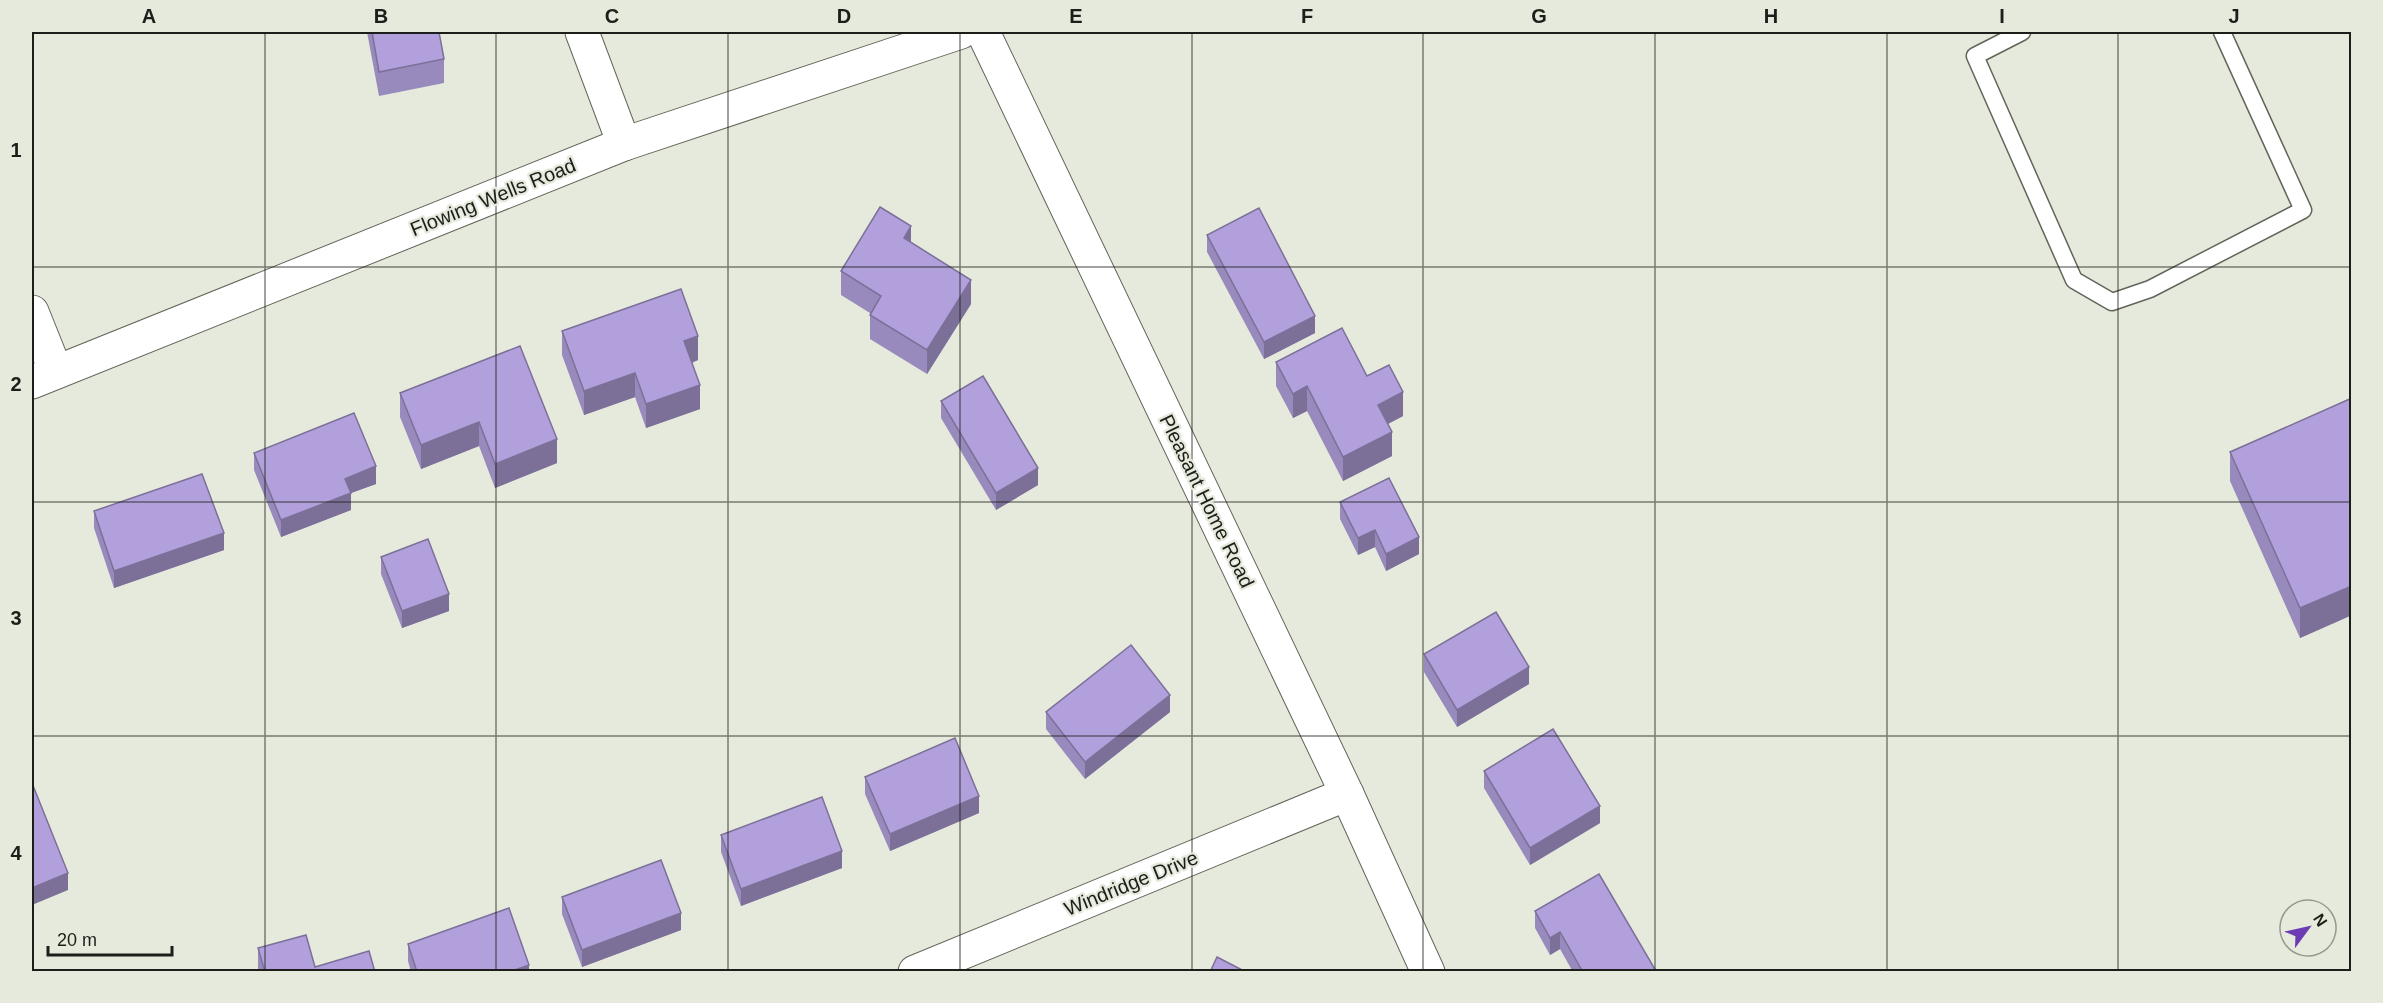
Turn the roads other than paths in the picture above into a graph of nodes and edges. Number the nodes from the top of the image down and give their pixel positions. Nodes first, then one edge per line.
1 (582, 32) edge
2 (961, 32) edge
3 (983, 32) edge
4 (2022, 32) edge
5 (2222, 32) edge
6 (624, 144) junction
7 (32, 312) edge
8 (44, 377) edge
9 (1347, 794) junction
10 (915, 972) edge
11 (1428, 972) edge

1 - 6 street
2 - 6 street, Flowing Wells Road
3 - 9 street, Pleasant Home Road
4 - 5 lane
6 - 8 street, Flowing Wells Road
7 - 8 street
9 - 10 street, Windridge Drive
9 - 11 street, Pleasant Home Road

